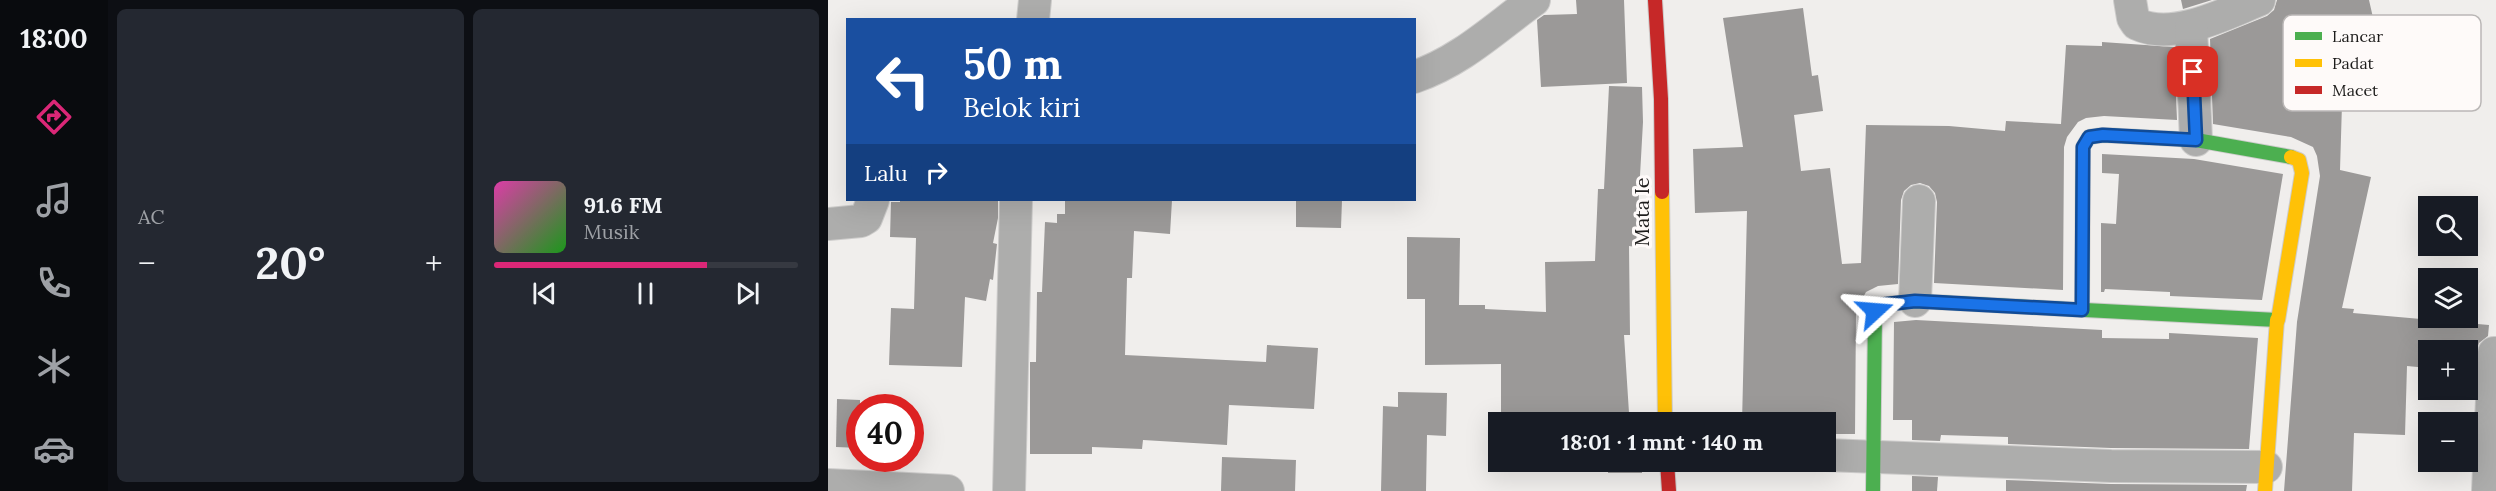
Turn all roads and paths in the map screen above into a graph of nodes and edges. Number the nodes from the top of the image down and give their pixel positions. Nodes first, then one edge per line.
1 (1035, 0) edge
2 (1534, 0) edge
3 (1655, 0) edge
4 (2130, 0) edge
5 (2259, 0) edge
6 (1033, 18) edge
7 (2191, 27) junction
8 (1416, 76) edge
9 (2196, 140) junction
10 (873, 201) edge
11 (1016, 201) edge
12 (1919, 201) dead end
13 (828, 225) edge
14 (1915, 301) junction
15 (2082, 310) junction
16 (2278, 320) junction
17 (2494, 353) dead end
18 (1665, 412) edge
19 (1836, 455) edge
20 (1874, 456) junction
21 (1668, 472) edge
22 (2112, 479) edge
23 (2266, 479) edge
24 (828, 485) edge
25 (902, 490) edge
26 (948, 491) edge
27 (1009, 491) edge
28 (1669, 491) edge
29 (1873, 491) edge
30 (2488, 491) edge

1 - 6 street
2 - 8 street
3 - 18 street, Mata Ie
4 - 7 street
5 - 7 street
7 - 9 street
9 - 15 street
9 - 16 street
10 - 13 street
11 - 27 street
12 - 14 street
14 - 15 street
14 - 20 street
15 - 16 street
16 - 23 street
17 - 30 street
19 - 20 street
20 - 22 street
20 - 29 street
21 - 28 street
22 - 23 street
24 - 25 street
25 - 26 street

